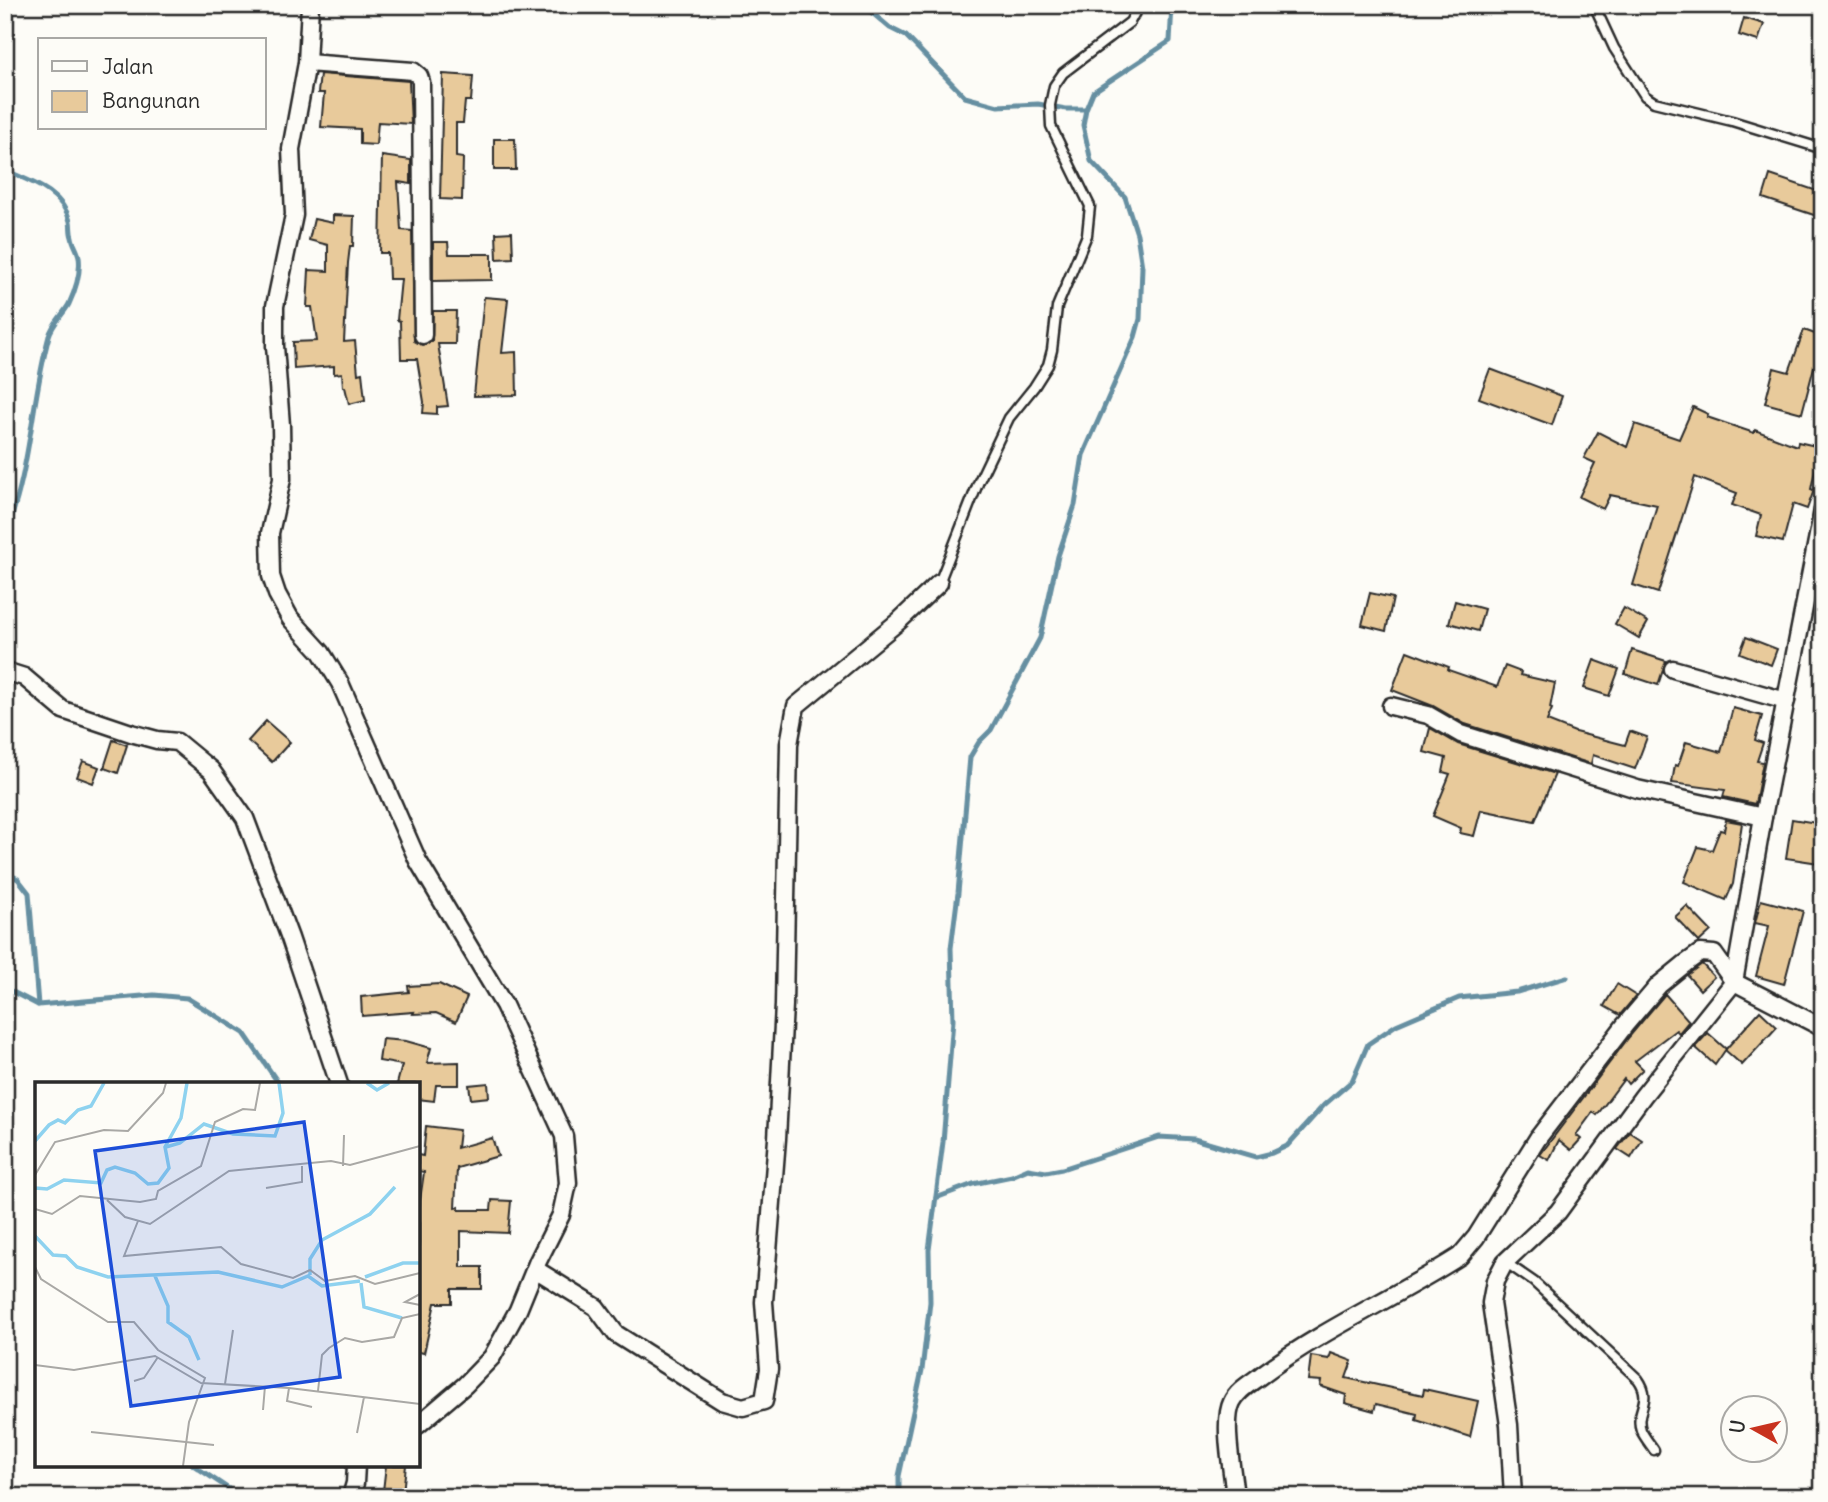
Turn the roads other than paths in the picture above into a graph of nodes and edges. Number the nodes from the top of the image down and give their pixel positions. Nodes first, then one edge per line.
1 (310, 5) edge
2 (1139, 5) edge
3 (1594, 5) edge
4 (307, 63) junction
5 (1823, 149) edge
6 (423, 335) dead end
7 (1823, 510) edge
8 (1820, 539) edge
9 (939, 583) joint
10 (1673, 668) dead end
11 (5, 671) edge
12 (1786, 701) junction
13 (1391, 706) dead end
14 (1763, 817) junction
15 (1734, 982) junction
16 (1823, 1028) edge
17 (338, 1082) edge
18 (1505, 1262) junction
19 (535, 1269) junction
20 (420, 1423) edge
21 (1654, 1450) dead end
22 (356, 1467) edge
23 (351, 1497) edge
24 (1235, 1497) edge
25 (1513, 1497) edge

1 - 4 street
2 - 9 lane
3 - 5 lane
4 - 6 street
4 - 19 street
7 - 8 street
8 - 12 street
9 - 19 street
10 - 12 street
11 - 17 street
12 - 14 street
13 - 14 street
14 - 15 street
15 - 16 street
15 - 18 street
15 - 24 street
18 - 21 lane
18 - 25 street
19 - 20 street
22 - 23 street

